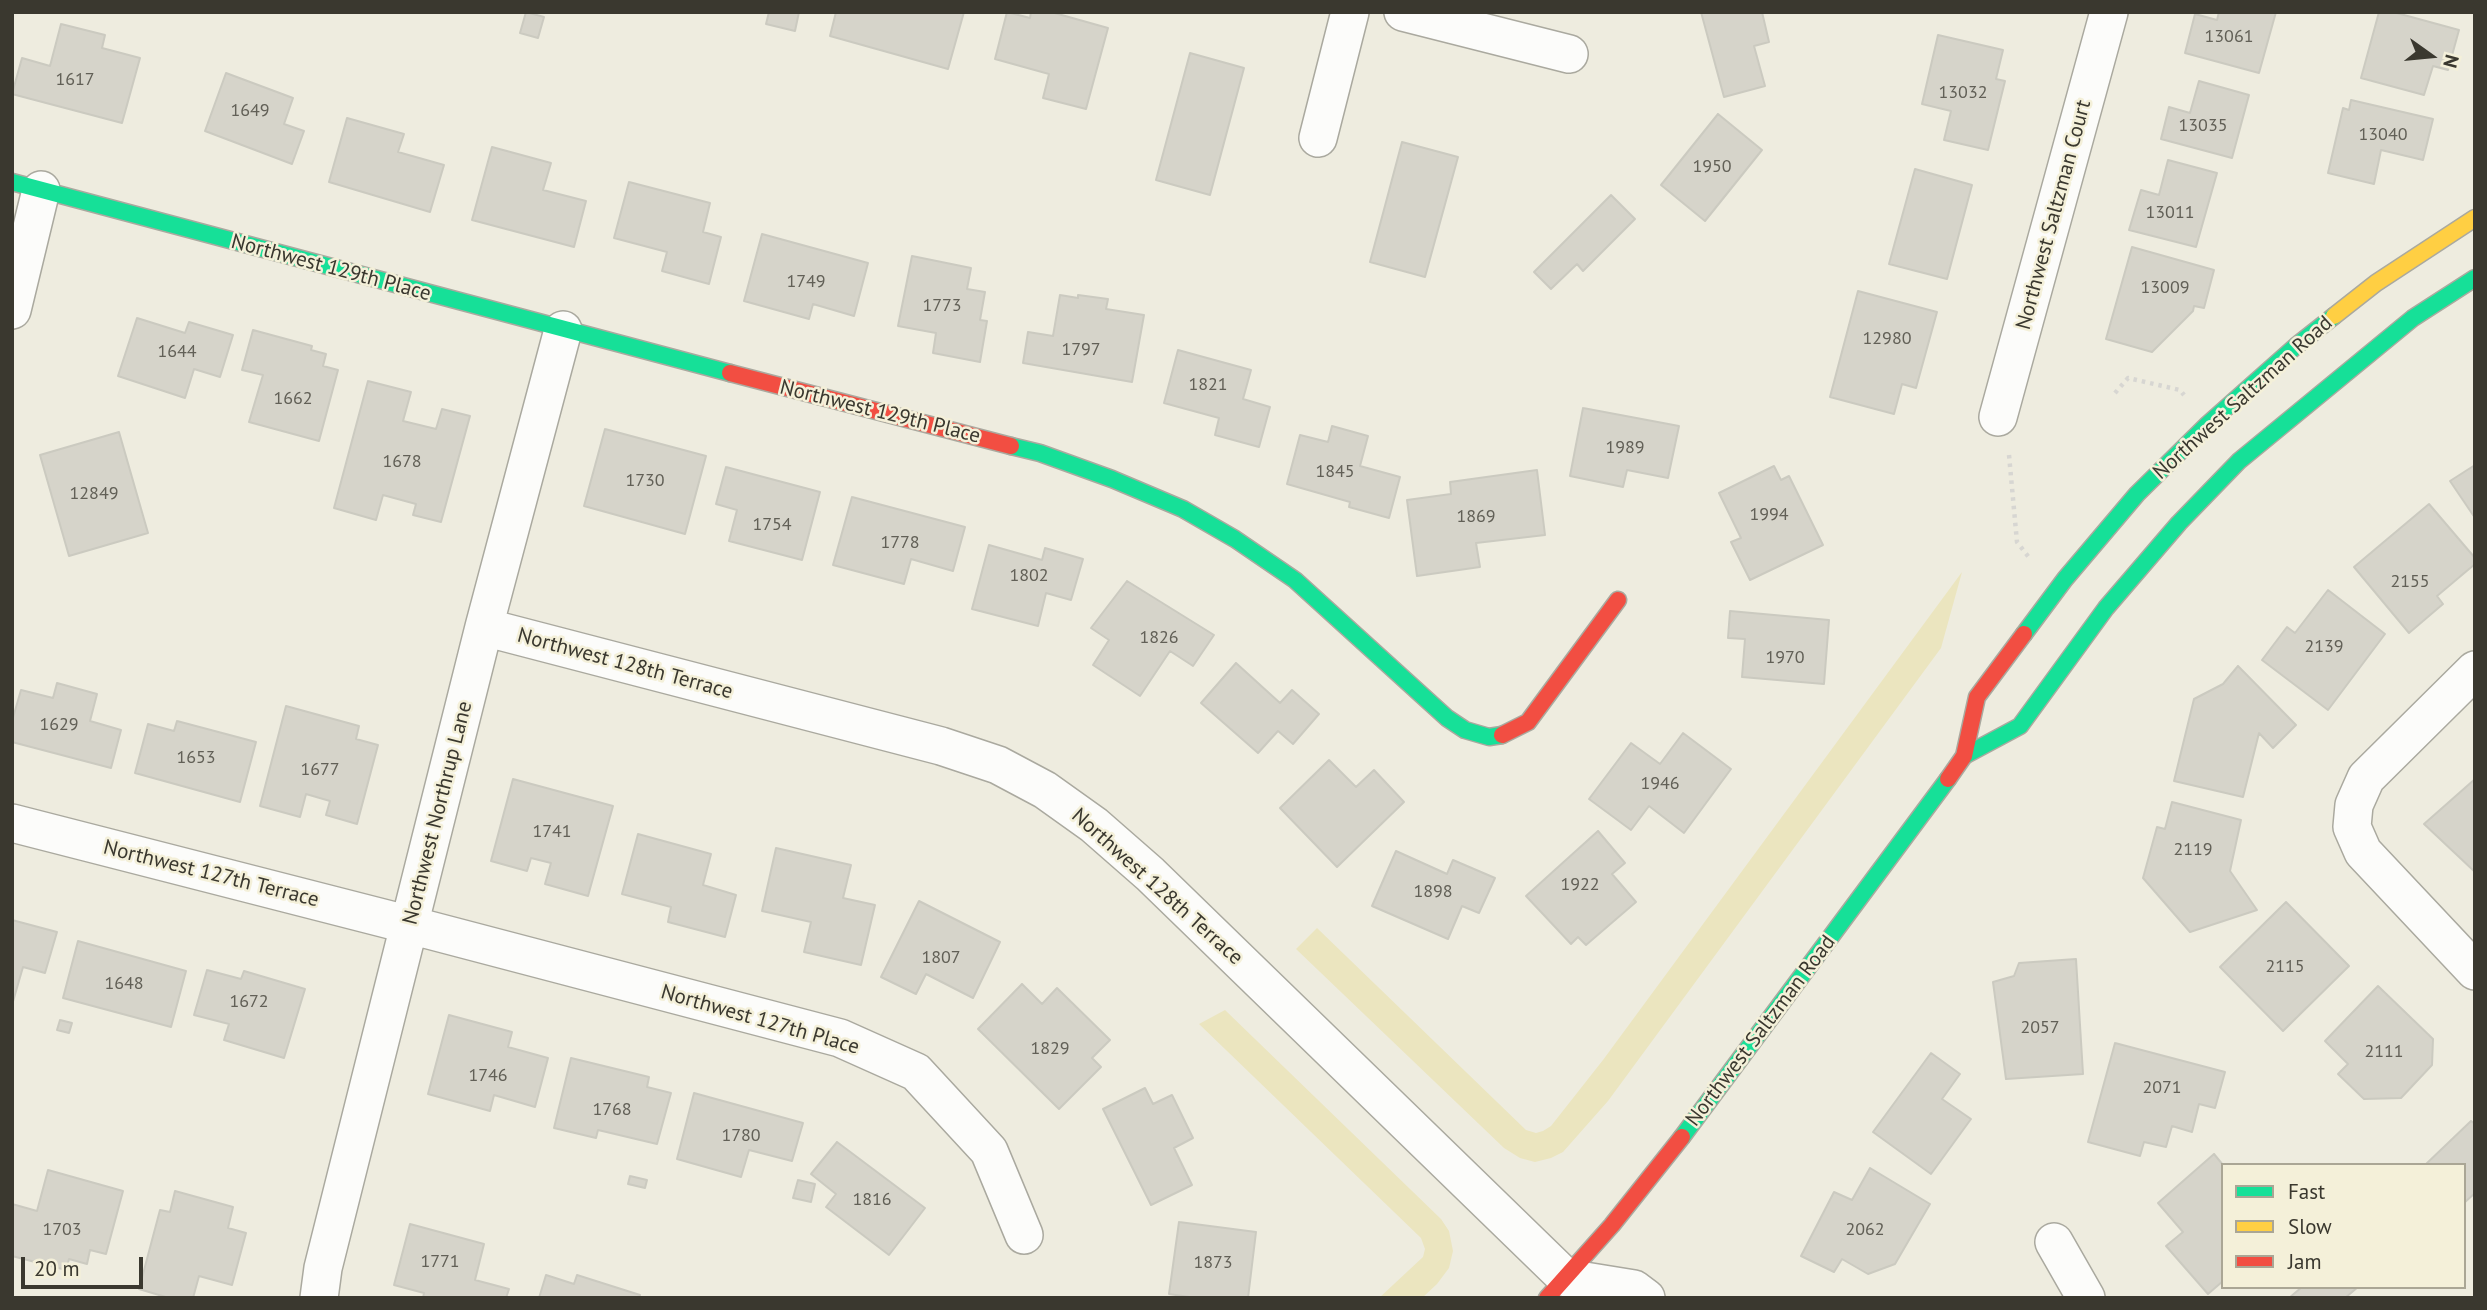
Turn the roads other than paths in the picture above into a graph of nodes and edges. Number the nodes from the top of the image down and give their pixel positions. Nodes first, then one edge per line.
1 (1350, 12) edge
2 (1403, 12) edge
3 (2109, 12) edge
4 (1569, 54) dead end
5 (1318, 138) dead end
6 (27, 186) edge
7 (2475, 218) edge
8 (2475, 278) edge
9 (12, 310) edge
10 (563, 330) junction
11 (1998, 417) road end
12 (1618, 600) dead end
13 (484, 627) junction
14 (2475, 670) edge
15 (1964, 756) junction
16 (12, 823) edge
17 (410, 925) junction
18 (2475, 971) edge
19 (1024, 1234) dead end
20 (2054, 1242) dead end
21 (1561, 1291) edge
22 (319, 1298) edge
23 (1646, 1298) edge
24 (2087, 1298) edge

1 - 5 street
2 - 4 street
3 - 11 street, Northwest Saltzman Court
6 - 9 street
6 - 10 main road, Northwest 129th Place
7 - 15 main road, Northwest Saltzman Road
8 - 15 main road, Northwest Saltzman Road
10 - 12 main road, Northwest 129th Place
10 - 13 street, Northwest Northrup Lane
13 - 17 street, Northwest Northrup Lane
13 - 21 street, Northwest 128th Terrace
14 - 18 street
15 - 21 main road, Northwest Saltzman Road
16 - 17 street, Northwest 127th Terrace
17 - 19 street, Northwest 127th Place
17 - 22 street, Northwest Northrup Lane
20 - 24 street
21 - 23 street

